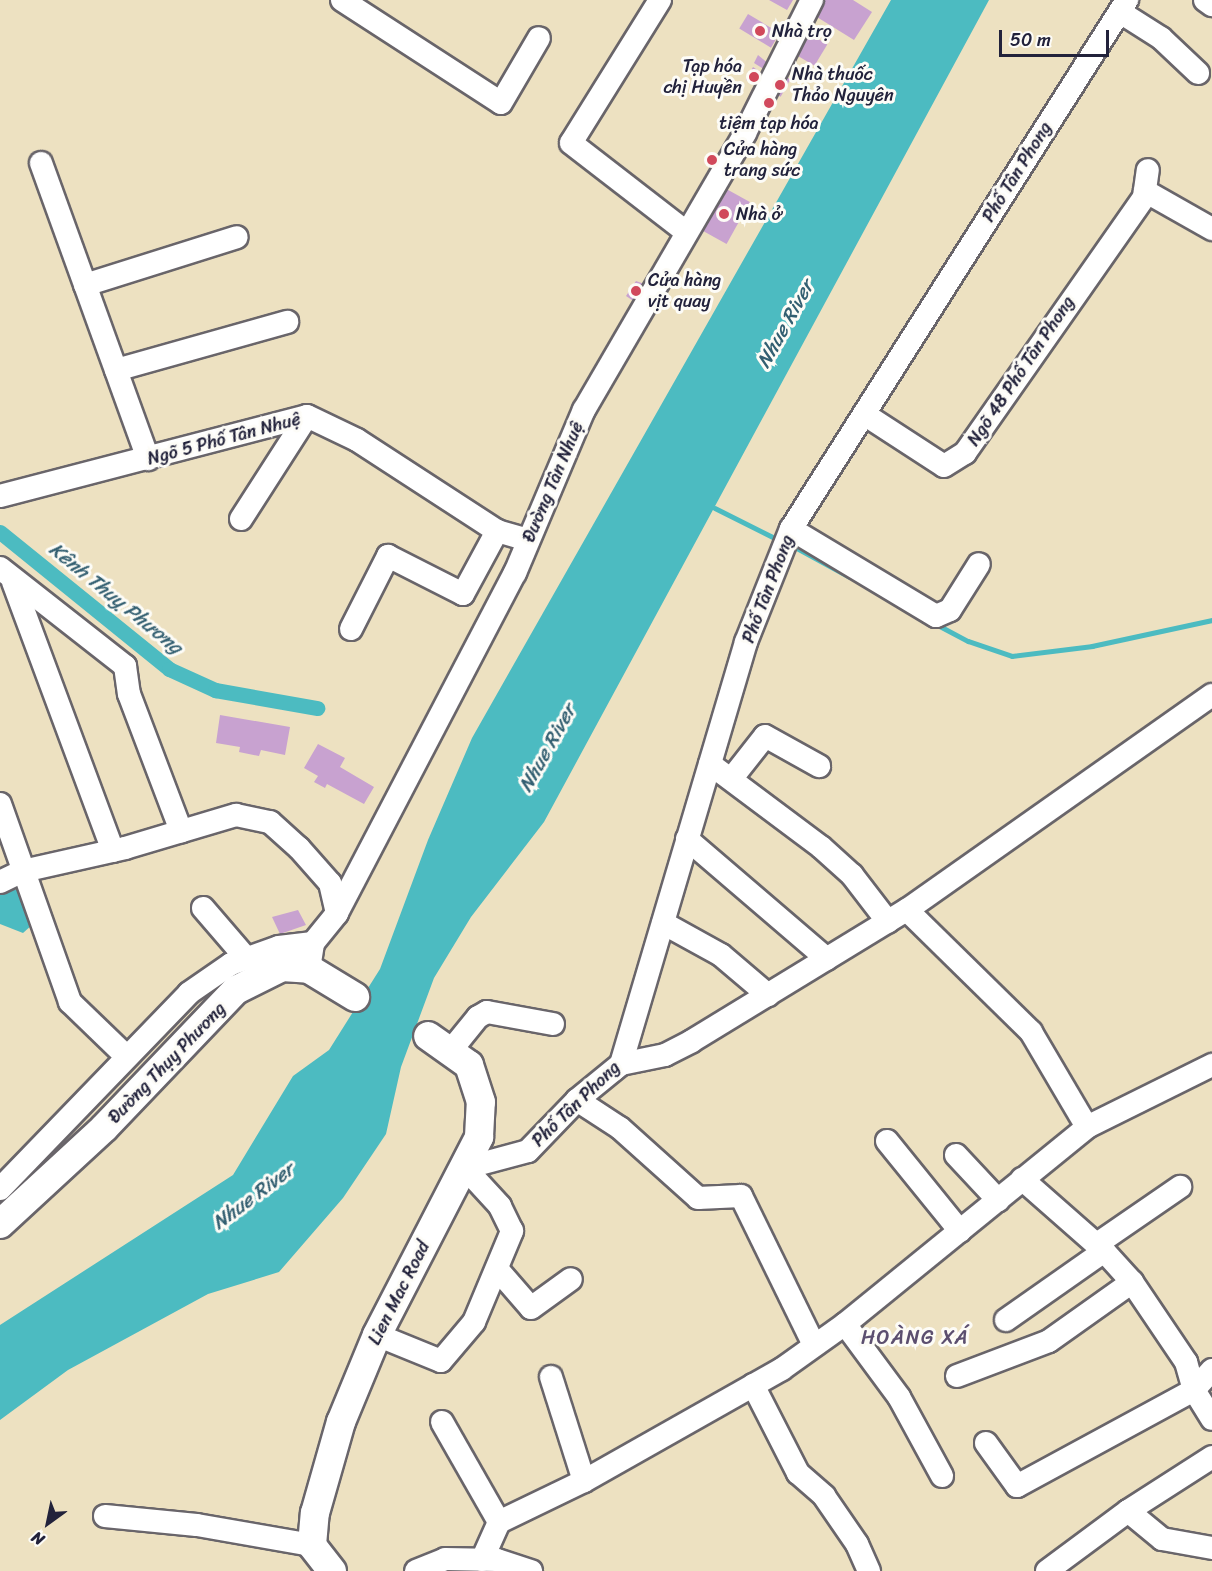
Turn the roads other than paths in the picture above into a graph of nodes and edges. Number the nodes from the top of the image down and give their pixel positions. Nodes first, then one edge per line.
1 (342, 0) edge
2 (660, 0) edge
3 (812, 0) edge
4 (1205, 0) edge
5 (1212, 5) edge
6 (1124, 6) edge
7 (538, 38) dead end
8 (1198, 74) dead end
9 (41, 163) dead end
10 (1212, 229) edge
11 (686, 232) junction
12 (237, 237) dead end
13 (85, 285) junction
14 (287, 322) dead end
15 (116, 370) junction
16 (864, 414) junction
17 (307, 416) junction
18 (148, 459) junction
19 (0, 496) edge
20 (241, 519) dead end
21 (791, 529) junction
22 (497, 531) junction
23 (528, 540) junction
24 (979, 564) dead end
25 (6, 573) edge
26 (351, 628) dead end
27 (1212, 695) edge
28 (710, 764) junction
29 (819, 766) dead end
30 (732, 778) junction
31 (0, 804) edge
32 (181, 831) junction
33 (687, 839) junction
34 (113, 851) junction
35 (24, 871) junction
36 (0, 882) edge
37 (203, 908) dead end
38 (337, 914) junction
39 (898, 916) junction
40 (663, 923) junction
41 (311, 956) junction
42 (246, 958) junction
43 (827, 959) junction
44 (768, 995) junction
45 (355, 997) dead end
46 (553, 1024) dead end
47 (440, 1043) joint
48 (127, 1057) junction
49 (621, 1064) junction
50 (1212, 1065) edge
51 (577, 1100) junction
52 (1087, 1127) junction
53 (887, 1141) dead end
54 (956, 1155) dead end
55 (465, 1168) junction
56 (1022, 1179) junction
57 (1179, 1187) dead end
58 (0, 1189) edge
59 (998, 1200) junction
60 (0, 1224) edge
61 (960, 1231) junction
62 (1101, 1247) junction
63 (498, 1269) junction
64 (571, 1279) dead end
65 (1132, 1281) junction
66 (1006, 1320) dead end
67 (845, 1324) junction
68 (376, 1335) junction
69 (814, 1346) junction
70 (1212, 1370) edge
71 (957, 1376) dead end
72 (551, 1377) dead end
73 (753, 1385) junction
74 (1194, 1390) junction
75 (1212, 1419) edge
76 (442, 1422) dead end
77 (986, 1443) dead end
78 (1212, 1458) edge
79 (942, 1476) dead end
80 (584, 1481) junction
81 (1128, 1511) junction
82 (105, 1516) dead end
83 (500, 1522) junction
84 (312, 1545) junction
85 (1212, 1548) edge
86 (482, 1560) junction
87 (332, 1571) edge
88 (416, 1571) edge
89 (531, 1571) edge
90 (869, 1571) edge
91 (1047, 1571) edge

1 - 7 street
2 - 11 street
3 - 11 street, Đường Tân Nhuệ
4 - 5 street
6 - 8 street
6 - 16 street, Phố Tân Phong
9 - 13 street
10 - 16 street, Ngõ 48 Phố Tân Phong
11 - 23 street, Đường Tân Nhuệ
12 - 13 street
13 - 15 street
14 - 15 street
15 - 18 street
16 - 21 street, Phố Tân Phong
17 - 18 street, Ngõ 5 Phố Tân Nhuệ
17 - 20 street
17 - 22 street, Ngõ 5 Phố Tân Nhuệ
18 - 19 street, Ngõ 5 Phố Tân Nhuệ
21 - 24 street
21 - 28 street, Phố Tân Phong
22 - 23 street, Ngõ 5 Phố Tân Nhuệ
22 - 26 street
23 - 38 street, Đường Tân Nhuệ
25 - 32 street
25 - 34 street
27 - 39 street
28 - 30 street
28 - 33 street, Phố Tân Phong
29 - 30 street
30 - 39 street
31 - 35 street
32 - 34 street
32 - 38 street
33 - 40 street, Phố Tân Phong
33 - 43 street
34 - 35 street
35 - 36 street
35 - 48 street
37 - 42 street
38 - 41 street, Đường Tân Nhuệ
39 - 43 street
39 - 52 street
40 - 44 street
40 - 49 street, Phố Tân Phong
41 - 42 street, Đường Thụy Phương
41 - 45 main road, Đường Thụy Phương
41 - 60 main road, Đường Thụy Phương
42 - 48 street, Đường Thụy Phương
43 - 44 street
44 - 49 street
46 - 47 street
47 - 55 main road, Lien Mac Road
48 - 58 street, Đường Thụy Phương
49 - 51 street, Phố Tân Phong
50 - 52 street
51 - 55 street, Phố Tân Phong
51 - 69 street
52 - 56 street
53 - 61 street
54 - 59 street
55 - 63 street
55 - 68 main road, Lien Mac Road
56 - 59 street
56 - 62 street
57 - 62 street
59 - 61 street
61 - 67 street
62 - 65 street
62 - 66 street
63 - 64 street
63 - 68 street
65 - 71 street
65 - 74 street
67 - 69 street
67 - 79 street
68 - 84 main road, Lien Mac Road
69 - 73 street
70 - 74 street
72 - 80 street
73 - 80 street
73 - 90 street
74 - 75 street
74 - 77 street
76 - 83 street
78 - 81 street
80 - 83 street
81 - 85 street
81 - 91 street
82 - 84 street
83 - 86 street
84 - 87 main road
86 - 88 street
86 - 89 street

